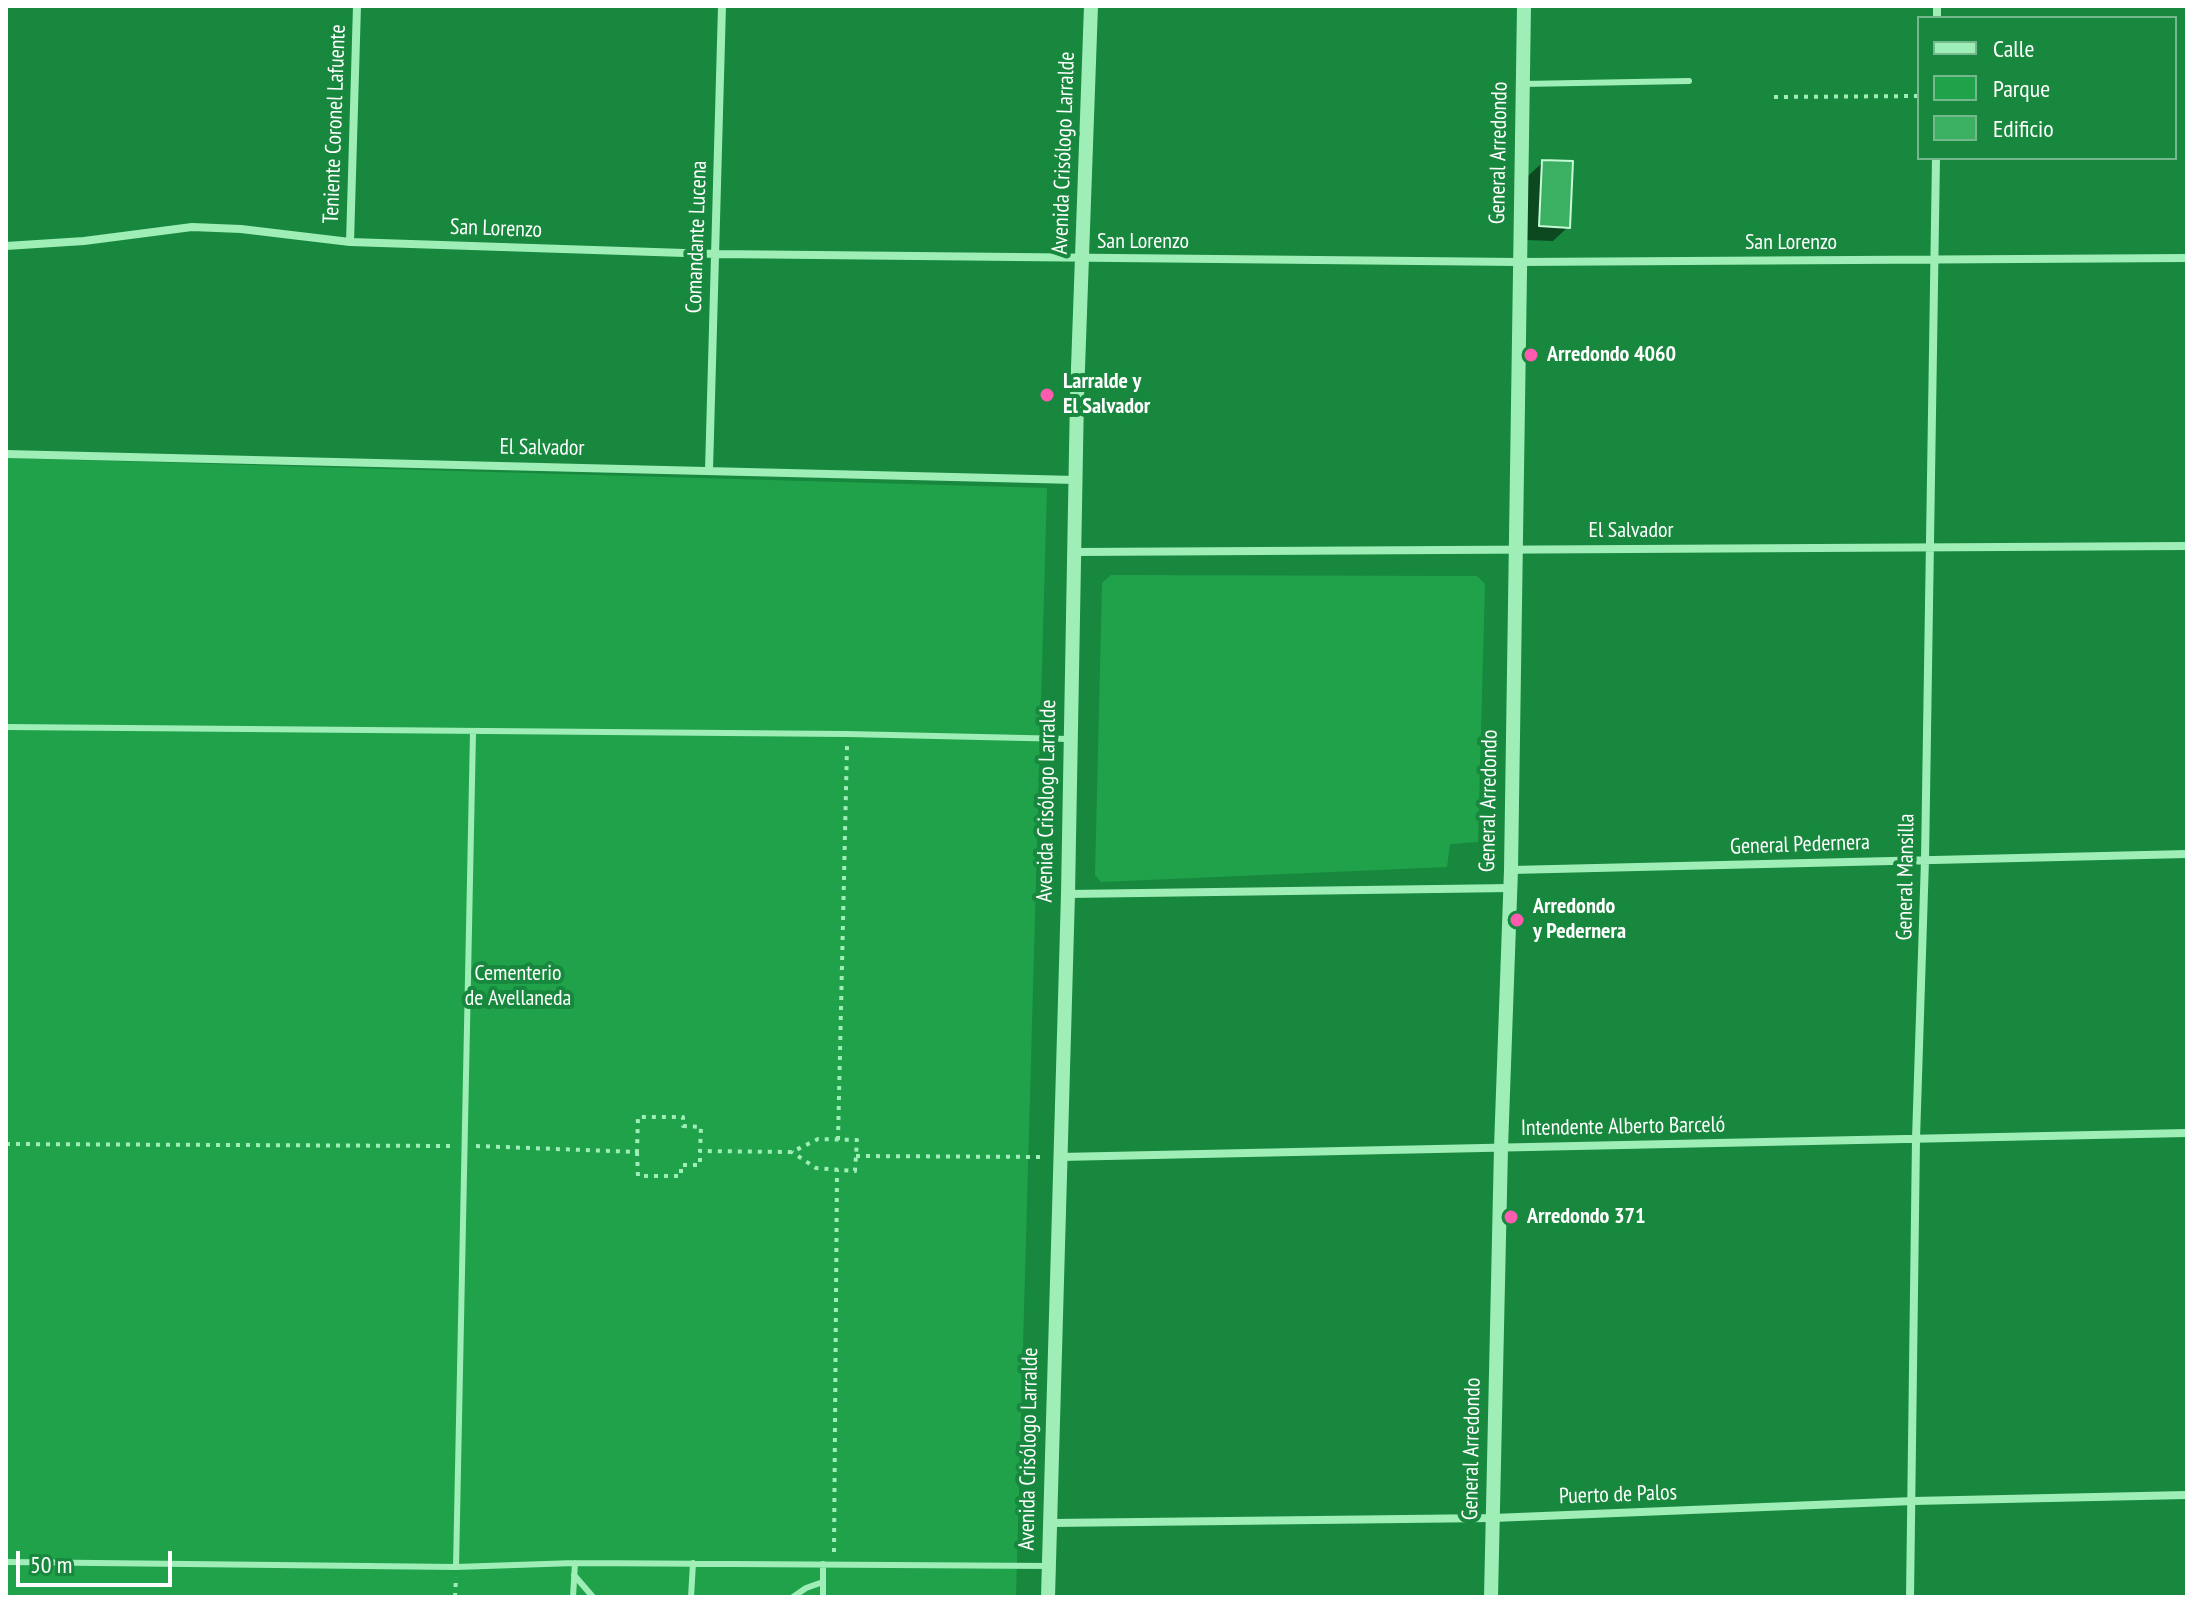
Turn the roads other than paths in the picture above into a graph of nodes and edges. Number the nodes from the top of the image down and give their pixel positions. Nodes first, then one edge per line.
1 (357, 6) edge
2 (722, 6) edge
3 (1091, 6) edge
4 (1524, 6) edge
5 (1689, 81) dead end
6 (1522, 84) junction
7 (1936, 160) edge
8 (350, 242) junction
9 (6, 246) edge
10 (715, 254) junction
11 (2187, 258) edge
12 (1082, 259) junction
13 (1935, 260) junction
14 (1518, 262) junction
15 (6, 454) edge
16 (709, 470) junction
17 (1077, 480) junction
18 (2187, 546) edge
19 (1930, 548) junction
20 (1515, 550) junction
21 (1075, 552) junction
22 (6, 727) edge
23 (473, 732) junction
24 (1069, 739) junction
25 (2187, 854) edge
26 (1925, 860) junction
27 (1511, 870) junction
28 (1510, 888) junction
29 (1068, 894) junction
30 (2187, 1133) edge
31 (1916, 1139) junction
32 (1501, 1148) junction
33 (1059, 1157) junction
34 (2187, 1495) edge
35 (1913, 1501) junction
36 (1493, 1518) junction
37 (1051, 1523) junction
38 (6, 1562) edge
39 (575, 1563) junction
40 (693, 1563) junction
41 (823, 1564) junction
42 (1049, 1566) junction
43 (456, 1567) junction
44 (574, 1575) junction
45 (823, 1582) junction
46 (573, 1597) edge
47 (593, 1597) edge
48 (691, 1597) edge
49 (793, 1597) edge
50 (823, 1597) edge
51 (1048, 1597) edge
52 (1491, 1597) edge
53 (1910, 1597) edge

1 - 8 street, Teniente Coronel Lafuente
2 - 10 street, Comandante Lucena
3 - 12 street, Avenida Crisólogo Larralde
4 - 6 street, General Arredondo
5 - 6 lane
6 - 14 street, General Arredondo
7 - 13 street, General Mansilla
8 - 9 street, San Lorenzo
8 - 10 street, San Lorenzo
10 - 12 street, San Lorenzo
10 - 16 street, Comandante Lucena
11 - 13 street, San Lorenzo
12 - 14 street, San Lorenzo
12 - 17 street, Avenida Crisólogo Larralde
13 - 14 street, San Lorenzo
13 - 19 street, General Mansilla
14 - 20 street, General Arredondo
15 - 16 street, El Salvador
16 - 17 street, El Salvador
17 - 21 street, Avenida Crisólogo Larralde
18 - 19 street, El Salvador
19 - 20 street, El Salvador
19 - 26 street, General Mansilla
20 - 21 street, El Salvador
20 - 27 street, General Arredondo
21 - 24 street, Avenida Crisólogo Larralde
22 - 23 lane
23 - 24 lane
23 - 43 lane
24 - 29 street, Avenida Crisólogo Larralde
25 - 26 street, General Pedernera
26 - 27 street, General Pedernera
26 - 31 street, General Mansilla
27 - 28 street, General Arredondo
28 - 29 street
28 - 32 street, General Arredondo
29 - 33 street, Avenida Crisólogo Larralde
30 - 31 street, Intendente Alberto Barceló
31 - 32 street, Intendente Alberto Barceló
31 - 35 street, General Mansilla
32 - 33 street, Intendente Alberto Barceló
32 - 36 street, General Arredondo
33 - 37 street, Avenida Crisólogo Larralde
34 - 35 street, Puerto de Palos
35 - 36 street, Puerto de Palos
35 - 53 street, General Mansilla
36 - 37 street, Puerto de Palos
36 - 52 street, General Arredondo
37 - 42 street, Avenida Crisólogo Larralde
38 - 43 lane
39 - 40 lane
39 - 43 lane
39 - 44 lane
40 - 41 lane
40 - 48 lane
41 - 42 lane
41 - 45 lane
42 - 51 street, Avenida Crisólogo Larralde
44 - 46 lane
44 - 47 lane
45 - 49 lane
45 - 50 lane

